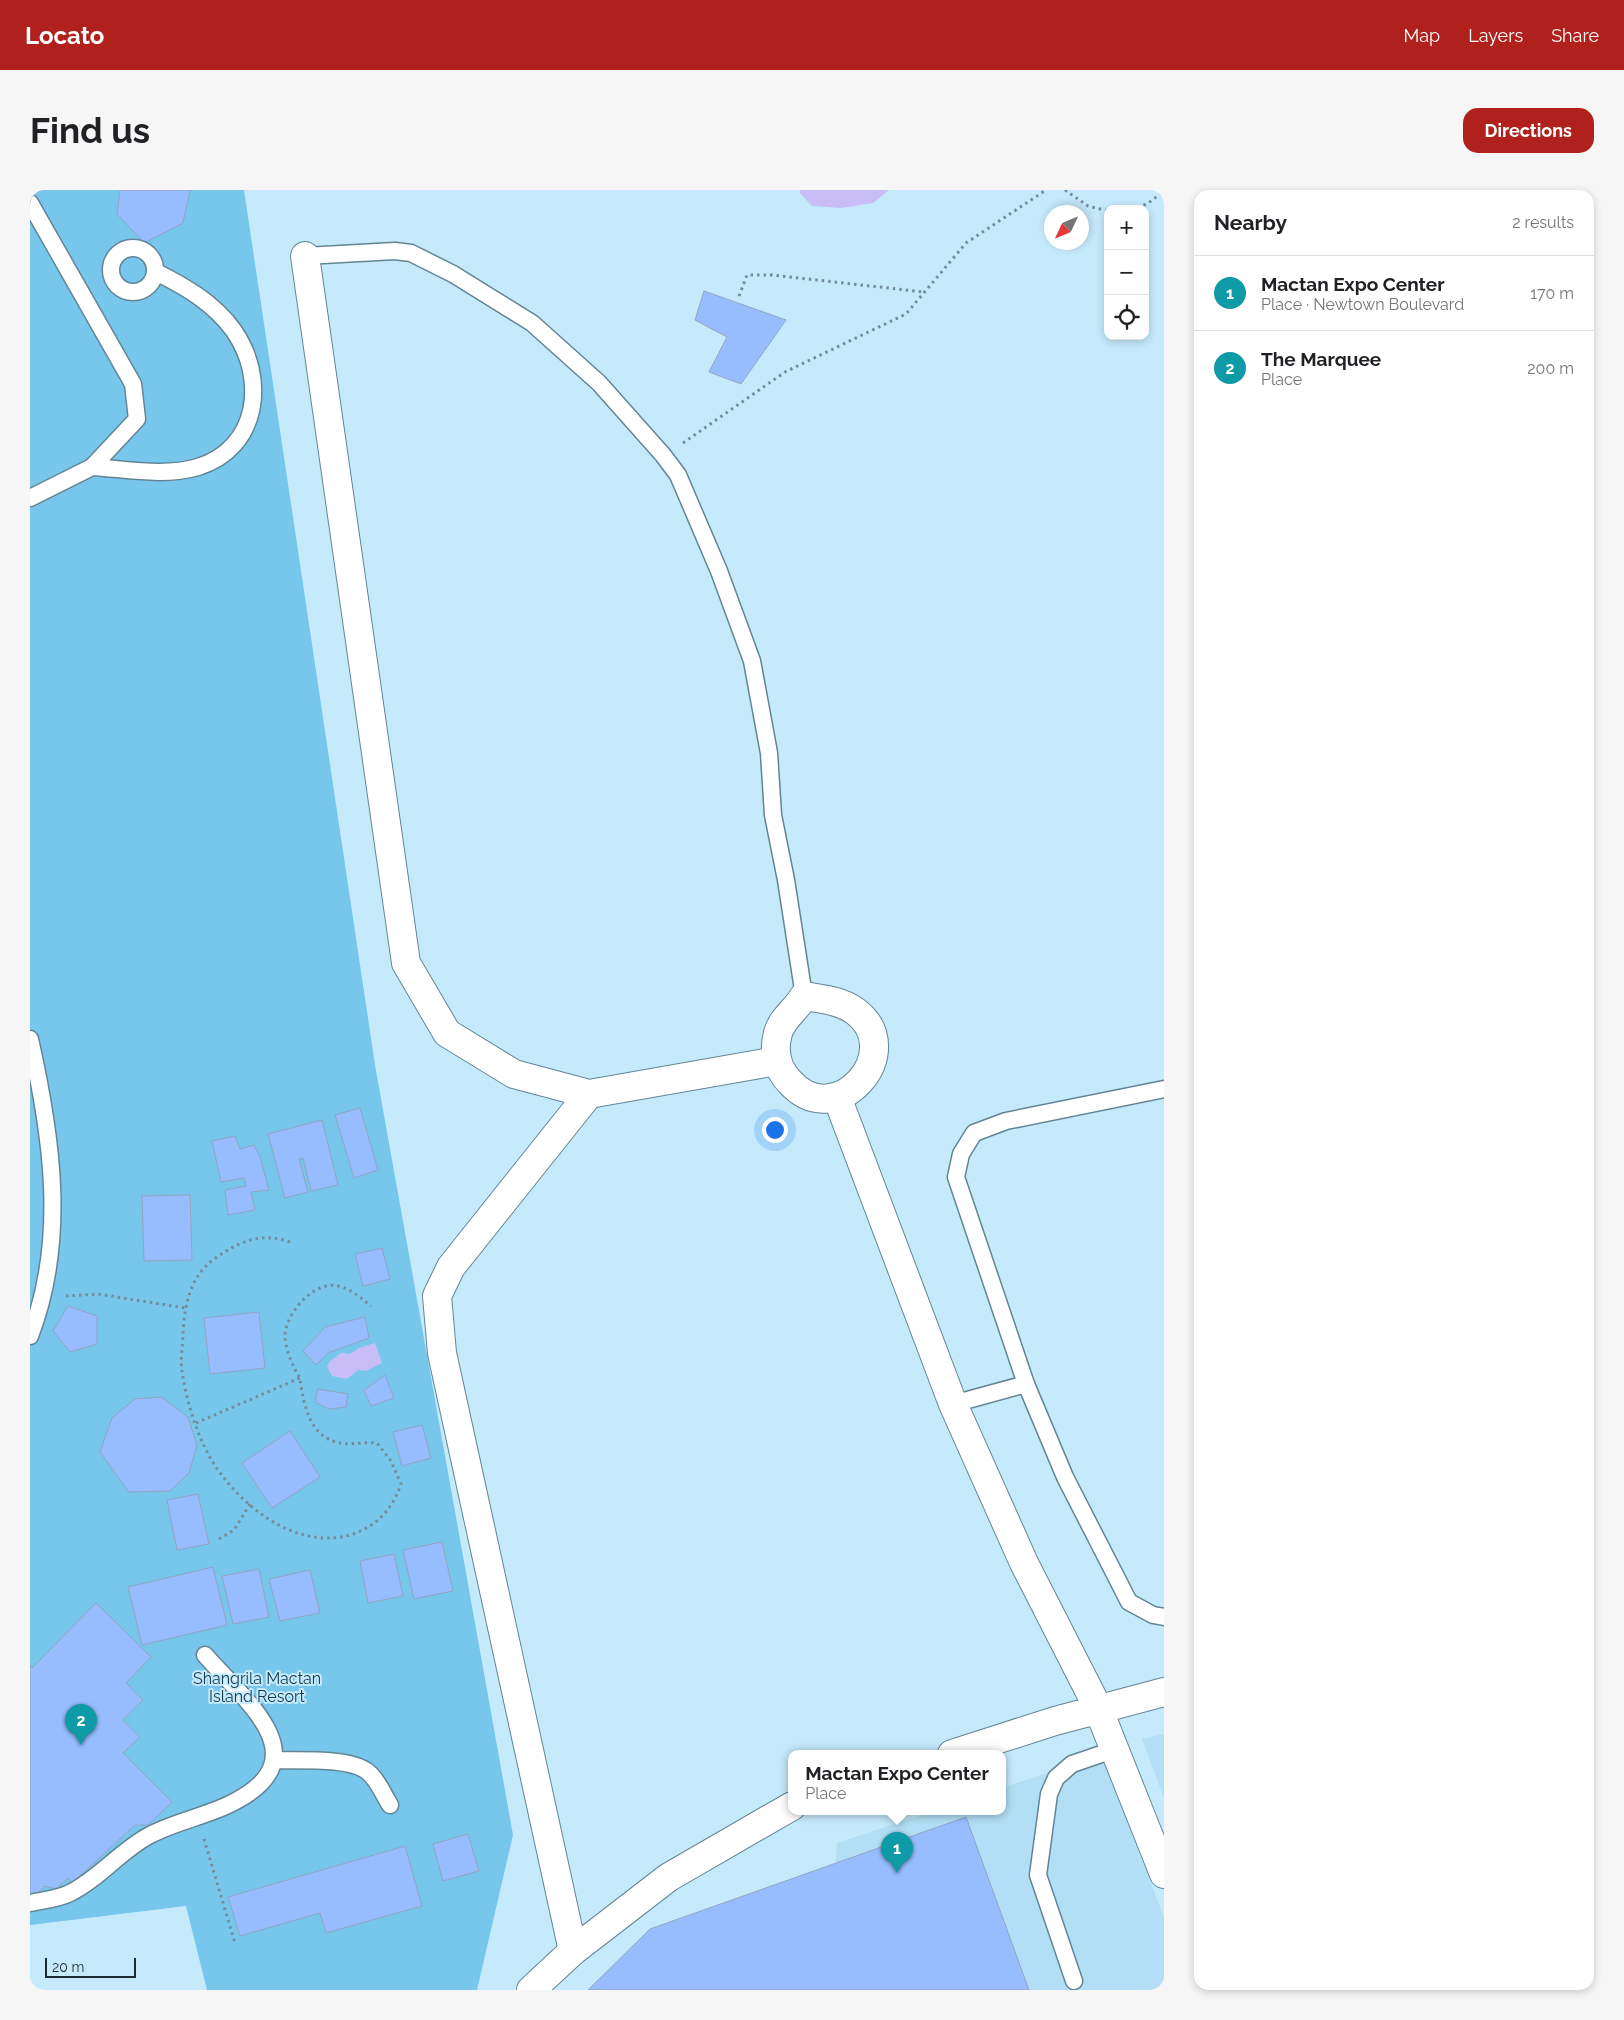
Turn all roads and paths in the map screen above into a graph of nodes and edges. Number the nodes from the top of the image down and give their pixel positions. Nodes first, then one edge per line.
1 (1046, 190) edge
2 (1065, 190) edge
3 (1164, 191) edge
4 (30, 203) edge
5 (1144, 205) edge
6 (1104, 210) edge
7 (305, 256) joint
8 (156, 272) dead end
9 (925, 292) junction
10 (739, 296) dead end
11 (663, 455) junction
12 (92, 467) junction
13 (30, 498) edge
14 (804, 996) junction
15 (30, 1039) edge
16 (777, 1061) junction
17 (1164, 1089) edge
18 (589, 1094) junction
19 (837, 1097) junction
20 (290, 1242) dead end
21 (43, 1298) junction
22 (371, 1306) dead end
23 (185, 1308) junction
24 (30, 1336) edge
25 (300, 1378) junction
26 (1026, 1384) junction
27 (953, 1404) junction
28 (196, 1423) junction
29 (250, 1504) junction
30 (219, 1539) dead end
31 (1164, 1617) edge
32 (204, 1655) dead end
33 (1164, 1692) edge
34 (1098, 1708) junction
35 (1116, 1749) junction
36 (965, 1750) edge
37 (275, 1760) junction
38 (390, 1805) dead end
39 (788, 1808) edge
40 (198, 1816) junction
41 (1164, 1874) edge
42 (30, 1903) edge
43 (235, 1943) dead end
44 (572, 1951) junction
45 (1074, 1981) dead end
46 (531, 1990) edge

1 - 9 path
2 - 6 path
3 - 5 path
4 - 12 lane
7 - 11 lane
7 - 18 street
8 - 12 lane
9 - 10 path
9 - 11 path
11 - 14 lane
12 - 13 lane
14 - 16 street
14 - 19 street
15 - 21 lane
16 - 18 street
16 - 19 street
17 - 26 lane
18 - 44 street
19 - 27 street
20 - 23 path
21 - 23 path
21 - 24 lane
22 - 25 path
23 - 28 path
25 - 28 path
25 - 29 path
26 - 27 lane
26 - 31 lane
27 - 34 street
28 - 29 path
29 - 30 path
32 - 37 lane
33 - 34 street
34 - 35 street
34 - 36 street
35 - 41 street
35 - 45 lane
37 - 38 lane
37 - 40 lane
39 - 44 street
40 - 42 lane
40 - 43 path
44 - 46 street

